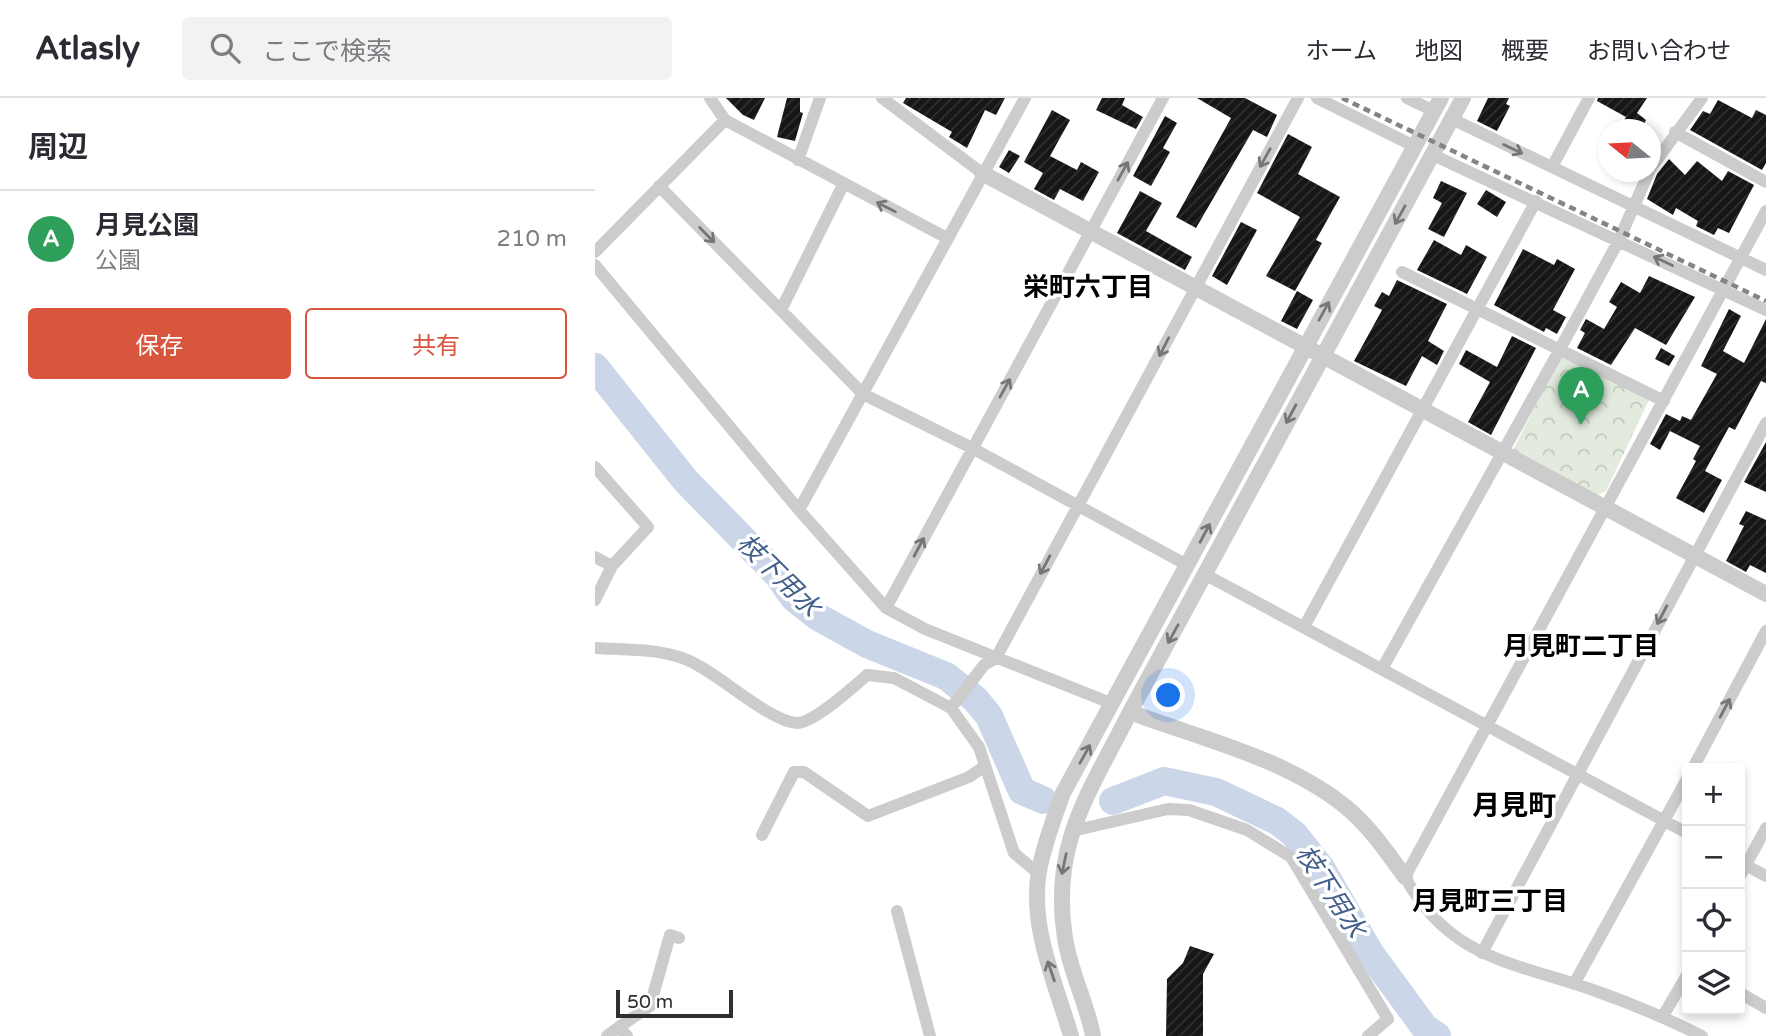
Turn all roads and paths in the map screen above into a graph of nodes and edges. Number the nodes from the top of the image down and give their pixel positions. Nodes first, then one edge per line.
1 (710, 98) edge
2 (820, 98) edge
3 (1025, 98) edge
4 (1163, 98) edge
5 (1298, 98) edge
6 (1317, 98) edge
7 (1407, 98) edge
8 (1463, 98) edge
9 (1589, 98) edge
10 (1702, 98) edge
11 (887, 100) edge
12 (1437, 104) edge
13 (1452, 119) junction
14 (725, 120) junction
15 (1675, 132) junction
16 (1414, 146) junction
17 (1661, 152) edge
18 (1433, 155) junction
19 (798, 160) junction
20 (1552, 167) junction
21 (982, 173) junction
22 (1643, 182) edge
23 (1766, 182) edge
24 (843, 185) junction
25 (659, 186) junction
26 (1536, 201) junction
27 (1631, 207) junction
28 (1766, 211) edge
29 (1091, 231) junction
30 (947, 239) junction
31 (1619, 240) junction
32 (595, 252) edge
33 (1740, 258) junction
34 (595, 265) edge
35 (1766, 270) edge
36 (1402, 272) dead end
37 (1194, 286) junction
38 (1724, 290) junction
39 (1479, 308) junction
40 (781, 310) junction
41 (1766, 310) edge
42 (1305, 346) junction
43 (1560, 349) junction
44 (1322, 355) junction
45 (863, 394) junction
46 (1664, 401) junction
47 (1424, 410) junction
48 (1766, 424) edge
49 (972, 448) junction
50 (1504, 452) junction
51 (595, 467) edge
52 (1077, 505) junction
53 (1607, 507) junction
54 (799, 510) junction
55 (1694, 555) junction
56 (595, 557) edge
57 (1187, 565) junction
58 (612, 566) junction
59 (1206, 575) junction
60 (1766, 594) edge
61 (595, 600) edge
62 (886, 607) junction
63 (1304, 627) junction
64 (1766, 631) edge
65 (595, 648) edge
66 (996, 658) junction
67 (1382, 669) junction
68 (954, 704) junction
69 (1113, 704) junction
70 (1130, 712) junction
71 (1488, 726) junction
72 (1696, 763) edge
73 (985, 766) junction
74 (1577, 774) junction
75 (1682, 788) edge
76 (1665, 820) junction
77 (1766, 828) edge
78 (1682, 830) edge
79 (1072, 831) junction
80 (762, 835) dead end
81 (1745, 863) edge
82 (1745, 869) edge
83 (1038, 873) junction
84 (1766, 876) edge
85 (1405, 877) junction
86 (897, 911) dead end
87 (679, 938) dead end
88 (1482, 953) junction
89 (1574, 984) junction
90 (1682, 984) edge
91 (1745, 996) edge
92 (1766, 1008) edge
93 (1663, 1016) junction
94 (623, 1031) edge
95 (607, 1036) edge
96 (930, 1036) edge
97 (1071, 1036) edge
98 (1093, 1036) edge
99 (1369, 1036) edge
100 (1702, 1036) edge

1 - 14 street
2 - 19 street
3 - 21 street
29 -> 4 street
5 -> 37 street
6 - 16 street
7 - 12 street
8 - 13 street
9 - 20 street
10 - 15 street
11 - 21 street
12 - 16 street
13 - 18 street
13 -> 20 street
14 - 19 street
14 - 25 street
15 - 17 street
15 - 23 street
42 -> 16 street
18 - 26 street
18 -> 44 street
19 - 24 street
20 - 27 street
21 - 29 street
21 - 30 street
22 - 27 street
30 -> 24 street
24 - 40 street
25 - 32 street
25 -> 40 street
26 - 31 street
26 - 39 street
27 - 31 street
27 - 33 street
28 - 33 street
29 - 37 street
49 -> 29 street
30 - 45 street
38 -> 31 street
31 - 43 street
33 - 35 street
33 - 38 street
34 - 54 street
36 - 39 street
37 - 42 street
37 -> 52 street
38 - 41 street
38 - 46 street
39 - 43 street
39 - 47 street
40 - 45 street
42 - 44 street
57 -> 42 street
43 - 46 street
43 - 50 street
44 - 47 street
44 -> 59 street
45 - 49 street
45 - 54 street
46 - 53 street
47 - 50 street
47 - 63 street
48 - 55 street
49 - 52 street
62 -> 49 street
50 - 53 street
50 - 67 street
51 - 58 street
52 - 57 street
52 -> 66 street
53 - 55 street
53 - 71 street
54 - 62 street
55 - 60 street
55 -> 74 street
56 - 58 street
57 - 69 street
58 - 61 street
59 - 63 street
59 -> 70 street
62 - 66 street
63 - 67 street
72 -> 64 street
65 - 68 street
66 - 68 street
66 - 69 street
67 - 71 street
68 - 73 street
83 -> 69 street
70 - 79 street
70 - 85 street
71 - 74 street
71 - 85 street
73 - 80 street
73 - 83 street
74 - 76 street
74 - 88 street
75 - 76 street
76 - 78 street
76 - 89 street
77 - 81 street
79 -> 98 street
79 - 99 street
82 - 84 street
97 -> 83 street
85 - 88 street
86 - 96 street
87 - 94 street
88 - 89 street
89 - 93 street
90 - 93 street
91 - 92 street
93 - 100 street
94 - 95 street

